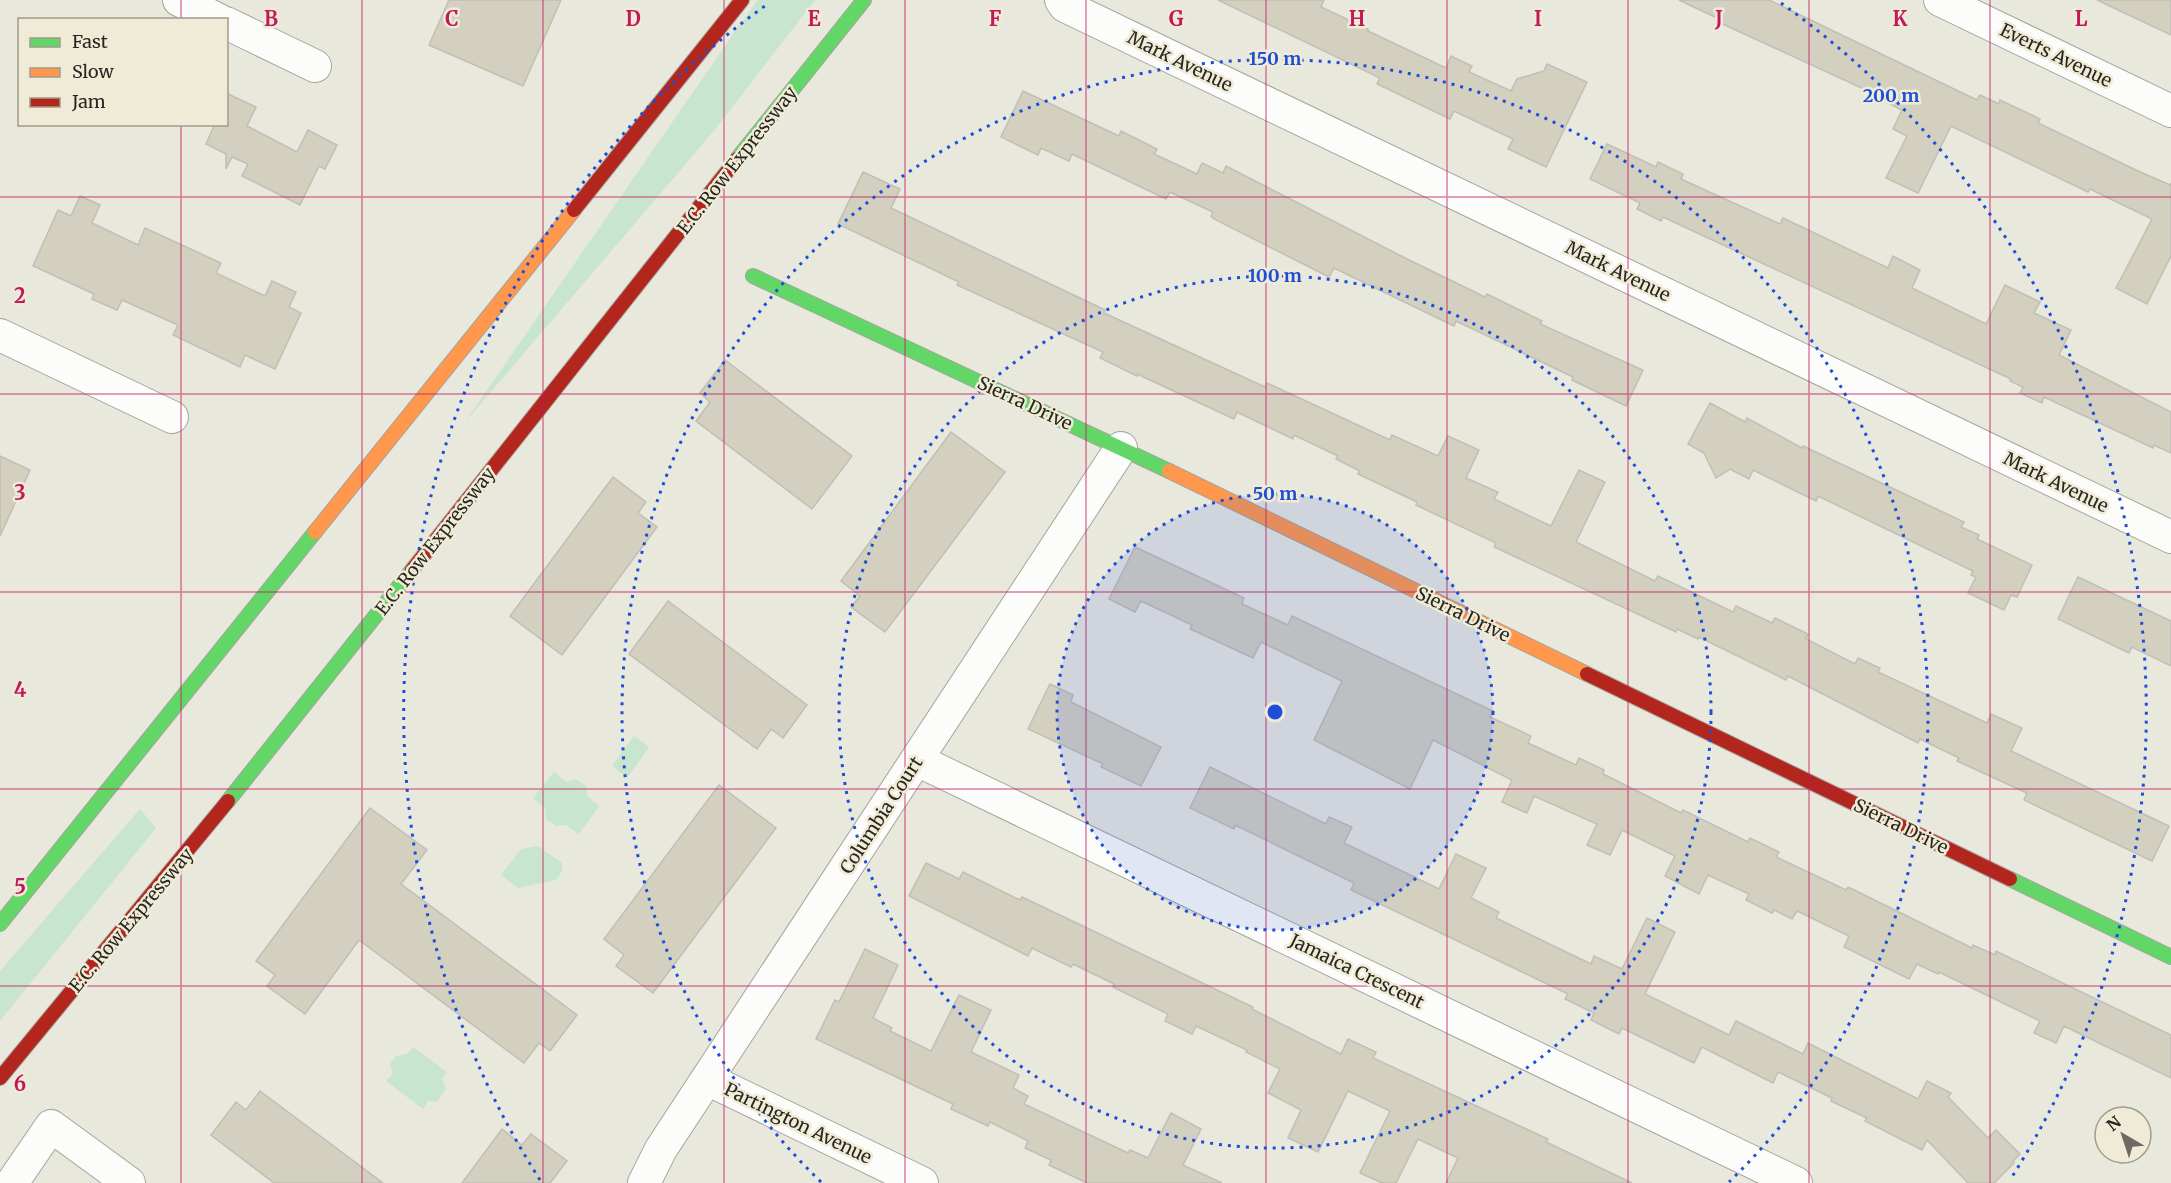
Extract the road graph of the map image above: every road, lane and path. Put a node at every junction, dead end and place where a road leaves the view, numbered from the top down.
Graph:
1 (179, 0) edge
2 (742, 0) edge
3 (864, 0) edge
4 (1940, 0) edge
5 (1063, 3) edge
6 (215, 18) edge
7 (228, 24) edge
8 (315, 66) dead end
9 (2171, 111) edge
10 (753, 276) dead end
11 (0, 335) edge
12 (172, 417) dead end
13 (1121, 448) junction
14 (2171, 537) edge
15 (917, 760) junction
16 (0, 924) edge
17 (2171, 957) edge
18 (0, 1078) edge
19 (707, 1079) junction
20 (12, 1183) edge
21 (129, 1183) edge
22 (644, 1183) edge
23 (922, 1183) edge
24 (1796, 1183) edge

1 - 6 street
2 - 16 main road
3 - 18 main road, E.C. Row Expressway
4 - 9 street, Everts Avenue
5 - 14 street, Mark Avenue
7 - 8 street
10 - 13 main road, Sierra Drive
11 - 12 street
13 - 15 street, Columbia Court
13 - 17 main road, Sierra Drive
15 - 19 street, Columbia Court
15 - 24 street, Jamaica Crescent
19 - 22 street, Columbia Court
19 - 23 street, Partington Avenue
20 - 21 street

